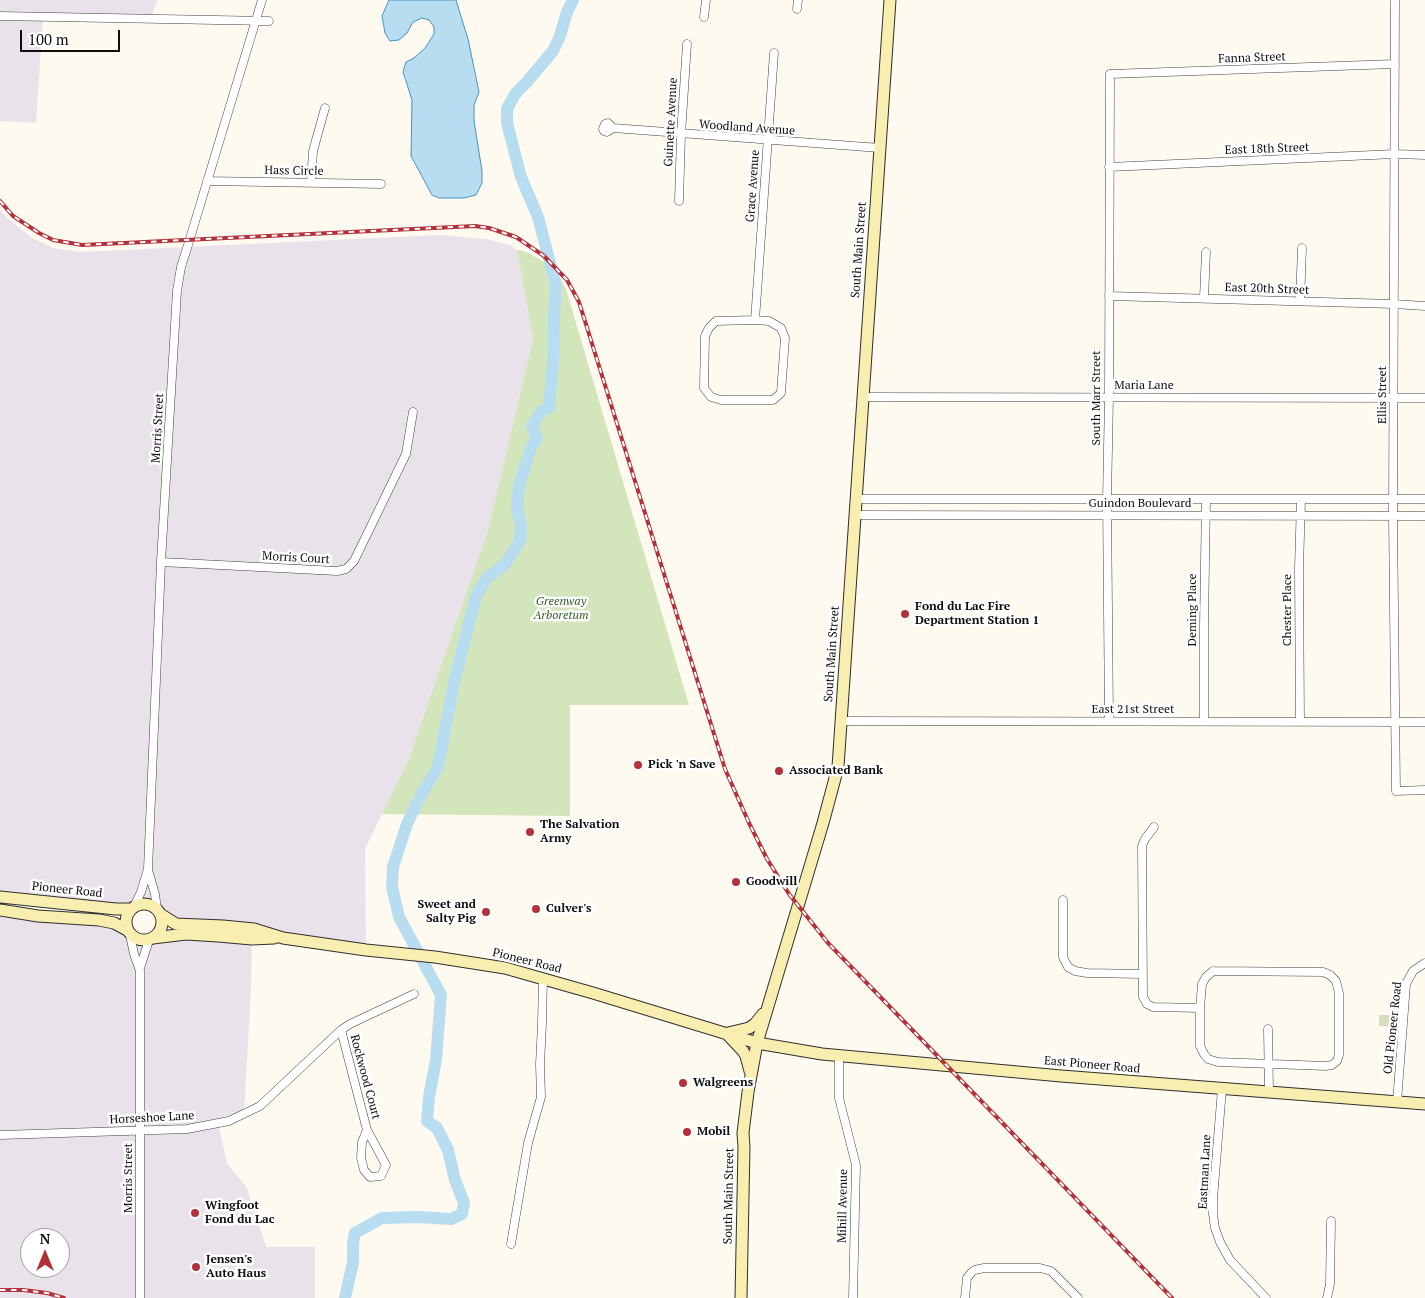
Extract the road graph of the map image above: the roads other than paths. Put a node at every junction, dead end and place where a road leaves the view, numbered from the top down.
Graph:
1 (262, 0) edge
2 (706, 0) edge
3 (798, 0) edge
4 (890, 0) edge
5 (1395, 0) edge
6 (797, 9) dead end
7 (0, 16) edge
8 (704, 17) dead end
9 (256, 21) junction
10 (269, 21) dead end
11 (687, 44) dead end
12 (774, 54) dead end
13 (1395, 64) junction
14 (1110, 74) joint
15 (325, 108) dead end
16 (613, 128) dead end
17 (681, 134) junction
18 (768, 140) junction
19 (880, 148) junction
20 (1395, 154) junction
21 (1425, 155) edge
22 (1109, 167) junction
23 (207, 181) junction
24 (311, 183) junction
25 (381, 184) dead end
26 (679, 201) dead end
27 (1302, 248) dead end
28 (1206, 252) dead end
29 (1109, 296) junction
30 (1204, 298) junction
31 (1300, 301) junction
32 (1394, 304) junction
33 (1425, 306) edge
34 (755, 320) junction
35 (863, 397) junction
36 (1109, 397) junction
37 (1394, 398) junction
38 (1425, 398) edge
39 (413, 412) dead end
40 (856, 499) junction
41 (1206, 499) junction
42 (1301, 499) junction
43 (1393, 499) junction
44 (1425, 499) edge
45 (1108, 500) junction
46 (854, 516) junction
47 (1108, 516) junction
48 (1205, 516) junction
49 (1300, 516) junction
50 (1393, 516) junction
51 (1425, 516) edge
52 (161, 562) junction
53 (841, 721) junction
54 (1109, 722) junction
55 (1204, 722) junction
56 (1300, 722) junction
57 (1394, 722) junction
58 (1425, 722) edge
59 (1425, 790) edge
60 (1154, 827) dead end
61 (148, 869) junction
62 (0, 897) edge
63 (1063, 900) dead end
64 (133, 908) junction
65 (0, 910) edge
66 (158, 912) junction
67 (129, 933) junction
68 (284, 938) junction
69 (151, 939) junction
70 (1425, 963) edge
71 (140, 968) junction
72 (1142, 974) junction
73 (543, 978) junction
74 (414, 994) dead end
75 (1200, 1008) junction
76 (768, 1009) junction
77 (341, 1030) junction
78 (1268, 1030) dead end
79 (727, 1034) junction
80 (757, 1043) junction
81 (839, 1056) junction
82 (1268, 1064) junction
83 (751, 1076) junction
84 (1222, 1089) junction
85 (1269, 1092) junction
86 (1397, 1102) junction
87 (1425, 1104) edge
88 (140, 1130) junction
89 (367, 1130) junction
90 (0, 1135) edge
91 (1331, 1221) dead end
92 (511, 1244) dead end
93 (140, 1298) edge
94 (741, 1298) edge
95 (852, 1298) edge
96 (965, 1298) edge
97 (1078, 1298) edge
98 (1266, 1298) edge
99 (1327, 1298) edge

1 - 9 street, Morris Street
2 - 8 street
3 - 6 street
4 - 19 main road, South Main Street
5 - 13 street, Ellis Street
7 - 9 street
9 - 10 street
9 - 23 street, Morris Street
11 - 17 street, Guinette Avenue
12 - 18 street, Grace Avenue
13 - 14 street, Fanna Street
13 - 20 street, Ellis Street
14 - 22 street, South Marr Street
15 - 24 street
16 - 17 street, Woodland Avenue
17 - 18 street, Woodland Avenue
17 - 26 street, Guinette Avenue
18 - 19 street, Woodland Avenue
18 - 34 street, Grace Avenue
19 - 35 main road, South Main Street
20 - 21 street, East 18th Street
20 - 22 street, East 18th Street
20 - 32 street, Ellis Street
22 - 29 street, South Marr Street
23 - 24 street, Hass Circle
23 - 52 street, Morris Street
24 - 25 street, Hass Circle
27 - 31 street
28 - 30 street
29 - 30 street, East 20th Street
29 - 36 street, South Marr Street
30 - 31 street, East 20th Street
31 - 32 street, East 20th Street
32 - 33 street, East 20th Street
32 - 37 street, Ellis Street
34 - 34 street
35 - 36 street, Maria Lane
35 - 40 main road, South Main Street
36 - 37 street, Maria Lane
36 - 45 street, South Marr Street
37 - 38 street, Maria Lane
37 - 43 street, Ellis Street
39 - 52 street, Morris Court
40 - 45 street, Guindon Boulevard
40 - 46 main road, South Main Street
41 - 42 street, Guindon Boulevard
41 - 45 street, Guindon Boulevard
41 - 48 street, Deming Place
42 - 43 street, Guindon Boulevard
42 - 49 street, Chester Place
43 - 44 street, Guindon Boulevard
43 - 50 street, Ellis Street
45 - 47 street, South Marr Street
46 - 47 street, Guindon Boulevard
46 - 53 main road, South Main Street
47 - 48 street, Guindon Boulevard
47 - 54 street, South Marr Street
48 - 49 street, Guindon Boulevard
48 - 55 street, Deming Place
49 - 50 street, Guindon Boulevard
49 - 56 street, Chester Place
50 - 51 street, Guindon Boulevard
50 - 57 street, Ellis Street
52 - 61 street, Morris Street
53 - 54 street, East 21st Street
53 - 76 main road, South Main Street
54 - 55 street, East 21st Street
55 - 56 street, East 21st Street
56 - 57 street, East 21st Street
57 - 58 street, East 21st Street
57 - 59 street, Ellis Street
60 - 72 street
61 - 64 street, Morris Street
61 - 66 street, Morris Street
62 - 64 main road, Pioneer Road
63 - 72 street
64 - 66 main road
64 - 67 main road
65 - 67 main road
66 - 68 main road, Pioneer Road
66 - 69 main road
67 - 69 main road
67 - 71 street, Morris Street
68 - 69 main road, Pioneer Road
68 - 73 main road, Pioneer Road
69 - 71 street, Morris Street
70 - 86 street, Old Pioneer Road
71 - 88 street, Morris Street
72 - 75 street
73 - 79 main road, Pioneer Road
73 - 92 street
74 - 77 street, Horseshoe Lane
75 - 82 street
75 - 82 street
76 - 79 main road
76 - 80 main road, South Main Street
77 - 88 street, Horseshoe Lane
77 - 89 street, Rockwood Court
78 - 82 street
79 - 80 main road, Pioneer Road
79 - 83 main road
80 - 81 main road, East Pioneer Road
80 - 83 main road, South Main Street
81 - 84 main road, East Pioneer Road
81 - 95 street, Mihill Avenue
82 - 85 street
83 - 94 main road, South Main Street
84 - 85 main road, East Pioneer Road
84 - 98 street, Eastman Lane
85 - 86 main road, East Pioneer Road
86 - 87 main road, East Pioneer Road
88 - 90 street, Horseshoe Lane
88 - 93 street, Morris Street
89 - 89 street, Rockwood Court
91 - 99 street
96 - 97 street

